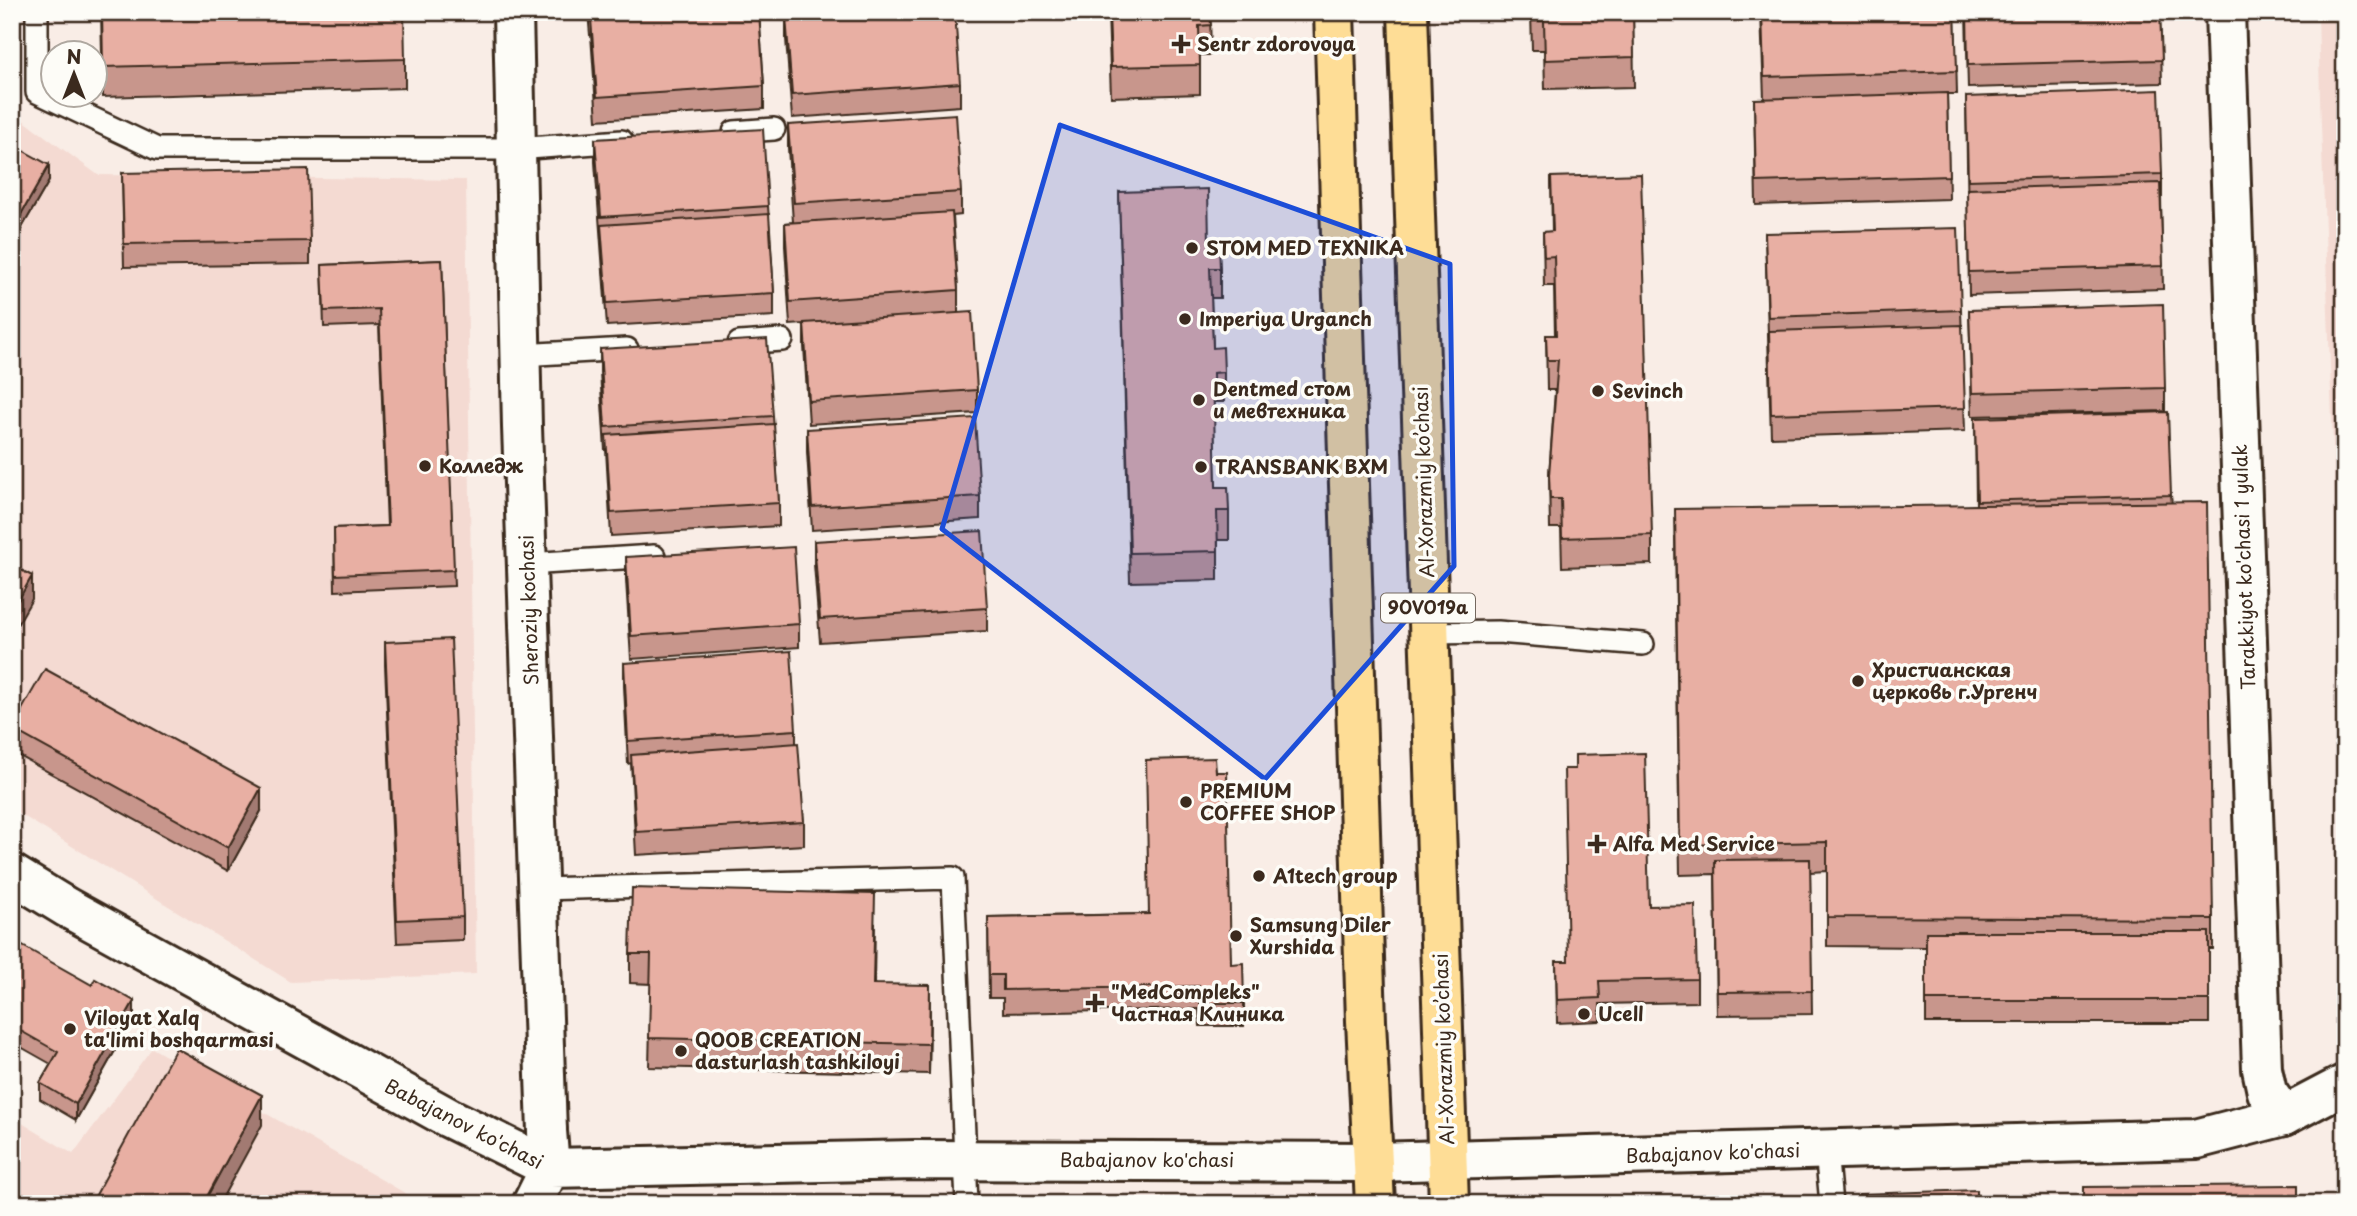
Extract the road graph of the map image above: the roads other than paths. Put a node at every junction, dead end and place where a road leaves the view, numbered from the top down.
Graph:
1 (37, 12) edge
2 (513, 12) edge
3 (1334, 12) edge
4 (1408, 12) edge
5 (2225, 12) edge
6 (774, 129) dead end
7 (719, 133) edge
8 (638, 140) edge
9 (516, 149) junction
10 (782, 341) dead end
11 (713, 344) edge
12 (644, 348) edge
13 (520, 355) junction
14 (674, 555) edge
15 (527, 564) junction
16 (1429, 633) junction
17 (1643, 644) dead end
18 (12, 874) edge
19 (539, 889) junction
20 (2345, 1084) edge
21 (2284, 1116) junction
22 (549, 1150) junction
23 (1826, 1150) junction
24 (963, 1160) junction
25 (1449, 1160) junction
26 (1374, 1162) junction
27 (532, 1204) edge
28 (967, 1204) edge
29 (1375, 1204) edge
30 (1449, 1204) edge
31 (1831, 1204) edge

1 - 9 lane
2 - 9 street, Sheroziy kochasi
3 - 26 main road, 90V019a
4 - 16 main road, Al-Xorazmiy ko’chasi / 90V019a
5 - 21 street, Tarakkiyot ko'chasi 1 yulak
6 - 7 lane
8 - 9 lane
9 - 13 street, Sheroziy kochasi
10 - 11 lane
12 - 13 lane
13 - 15 street, Sheroziy kochasi
14 - 15 lane
15 - 19 street, Sheroziy kochasi
16 - 17 lane
16 - 25 main road, Al-Xorazmiy ko’chasi / 90V019a
18 - 22 street, Babajanov ko'chasi
19 - 22 street, Sheroziy kochasi
19 - 24 lane
20 - 21 street, Babajanov ko'chasi
21 - 23 street, Babajanov ko'chasi
22 - 24 street, Babajanov ko'chasi
22 - 27 street, Sheroziy kochasi
23 - 25 street, Babajanov ko'chasi
23 - 31 lane
24 - 26 street, Babajanov ko'chasi
24 - 28 lane
25 - 26 street, Babajanov ko'chasi
25 - 30 main road, Al-Xorazmiy ko’chasi / 90V019a
26 - 29 main road, 90V019a

